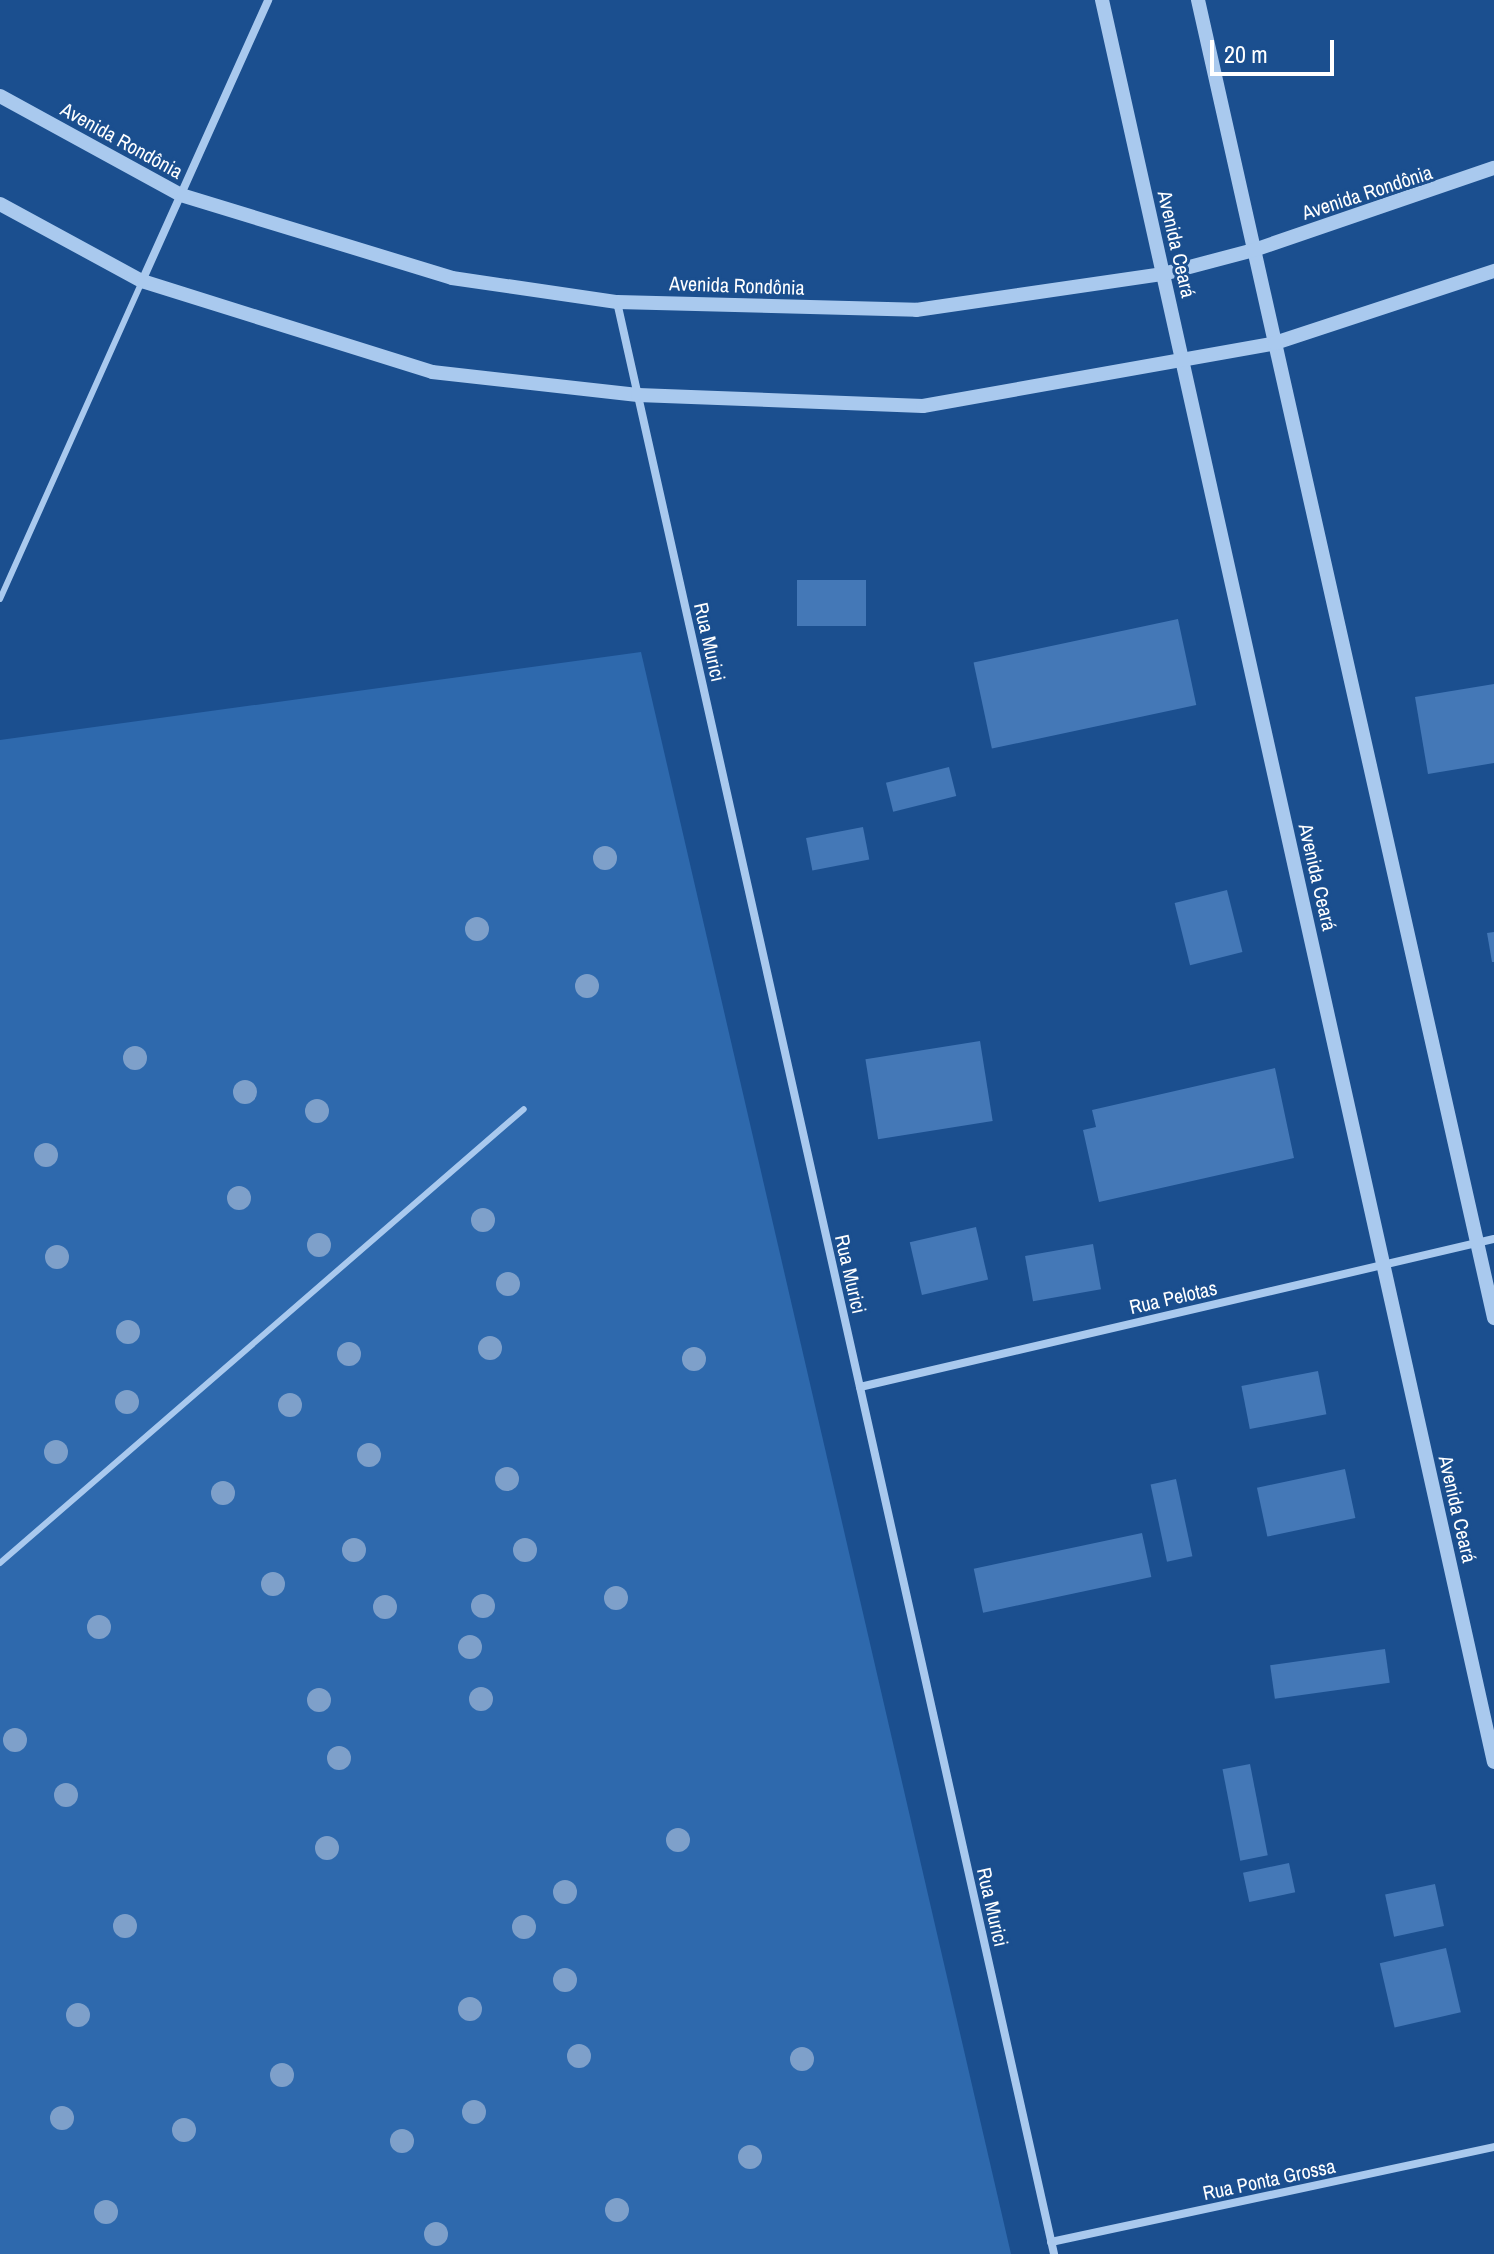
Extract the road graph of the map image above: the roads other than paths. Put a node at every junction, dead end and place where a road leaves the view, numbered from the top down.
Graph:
1 (268, 0) edge
2 (1102, 0) edge
3 (1198, 0) edge
4 (0, 96) edge
5 (1494, 168) edge
6 (181, 195) junction
7 (0, 204) edge
8 (1254, 250) junction
9 (1494, 271) edge
10 (1163, 274) junction
11 (142, 281) junction
12 (617, 302) junction
13 (1275, 343) junction
14 (1183, 360) junction
15 (638, 395) junction
16 (0, 599) edge
17 (524, 1109) dead end
18 (1494, 1239) edge
19 (1477, 1243) junction
20 (1384, 1265) junction
21 (1494, 1318) edge
22 (860, 1387) junction
23 (0, 1563) edge
24 (1494, 1762) edge
25 (1494, 2147) edge
26 (1051, 2242) junction
27 (1054, 2254) edge

1 - 6 street
2 - 10 street, Avenida Ceará
3 - 8 street
4 - 6 street, Avenida Rondônia
5 - 8 street, Avenida Rondônia
6 - 11 street
6 - 12 street, Avenida Rondônia
7 - 11 street
8 - 10 street, Avenida Rondônia
8 - 13 street
9 - 13 street
10 - 12 street, Avenida Rondônia
10 - 14 street, Avenida Ceará
11 - 15 street
11 - 16 lane
12 - 15 street, Rua Murici
13 - 14 street
13 - 19 street
14 - 15 street
14 - 20 street, Avenida Ceará
15 - 22 street, Rua Murici
17 - 23 lane
18 - 19 street, Rua Pelotas
19 - 20 street, Rua Pelotas
19 - 21 street
20 - 22 street, Rua Pelotas
20 - 24 street, Avenida Ceará
22 - 26 street, Rua Murici
25 - 26 street, Rua Ponta Grossa
26 - 27 street, Rua Murici

